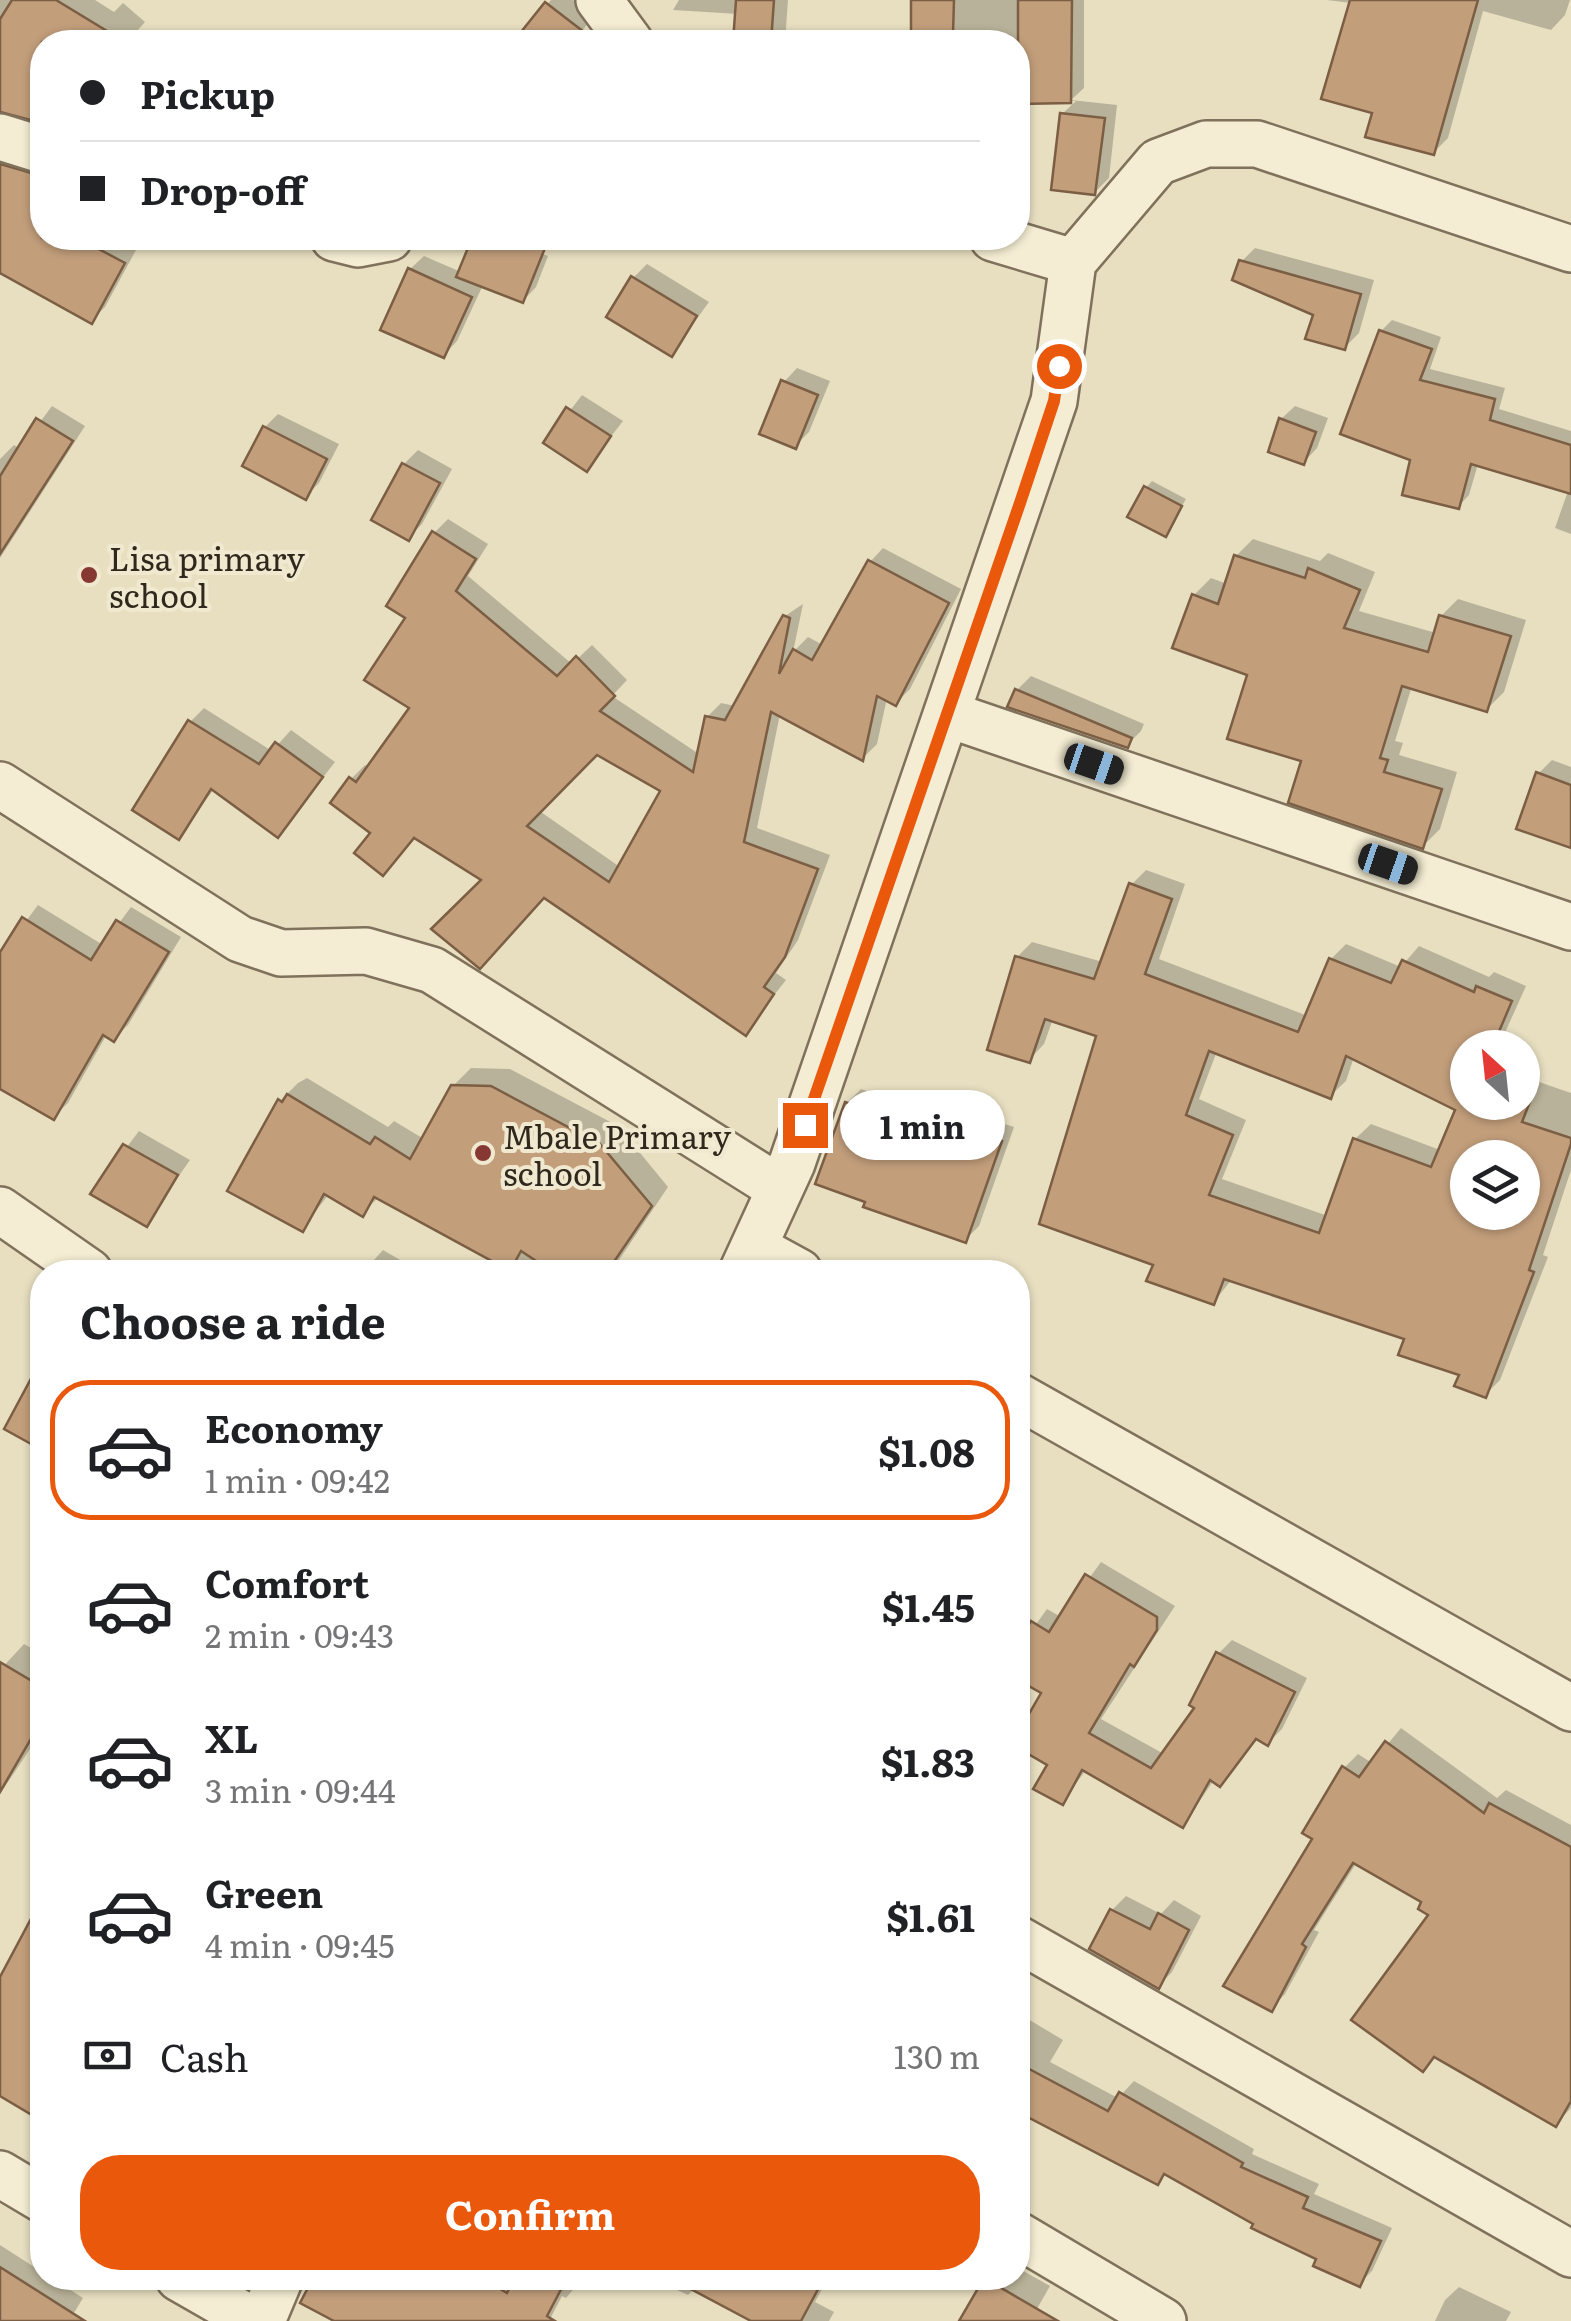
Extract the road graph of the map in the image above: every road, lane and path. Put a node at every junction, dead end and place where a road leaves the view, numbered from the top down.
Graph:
1 (0, 137) edge
2 (30, 146) edge
3 (1030, 249) edge
4 (1571, 249) edge
5 (1072, 262) junction
6 (947, 714) junction
7 (0, 785) edge
8 (1571, 927) edge
9 (779, 1188) junction
10 (0, 1210) edge
11 (72, 1260) edge
12 (749, 1260) edge
13 (1030, 1403) edge
14 (1571, 1708) edge
15 (1030, 1947) edge
16 (0, 2174) edge
17 (30, 2191) edge
18 (1030, 2242) edge
19 (1571, 2254) edge
20 (201, 2290) edge
21 (274, 2290) edge
22 (258, 2321) edge
23 (1163, 2321) edge

1 - 2 street
3 - 5 street
4 - 5 street
5 - 6 street
6 - 8 street
6 - 9 street
7 - 9 street
9 - 12 street
10 - 11 street
13 - 14 street
15 - 19 street
16 - 17 street
18 - 23 street
20 - 22 street
21 - 22 street

